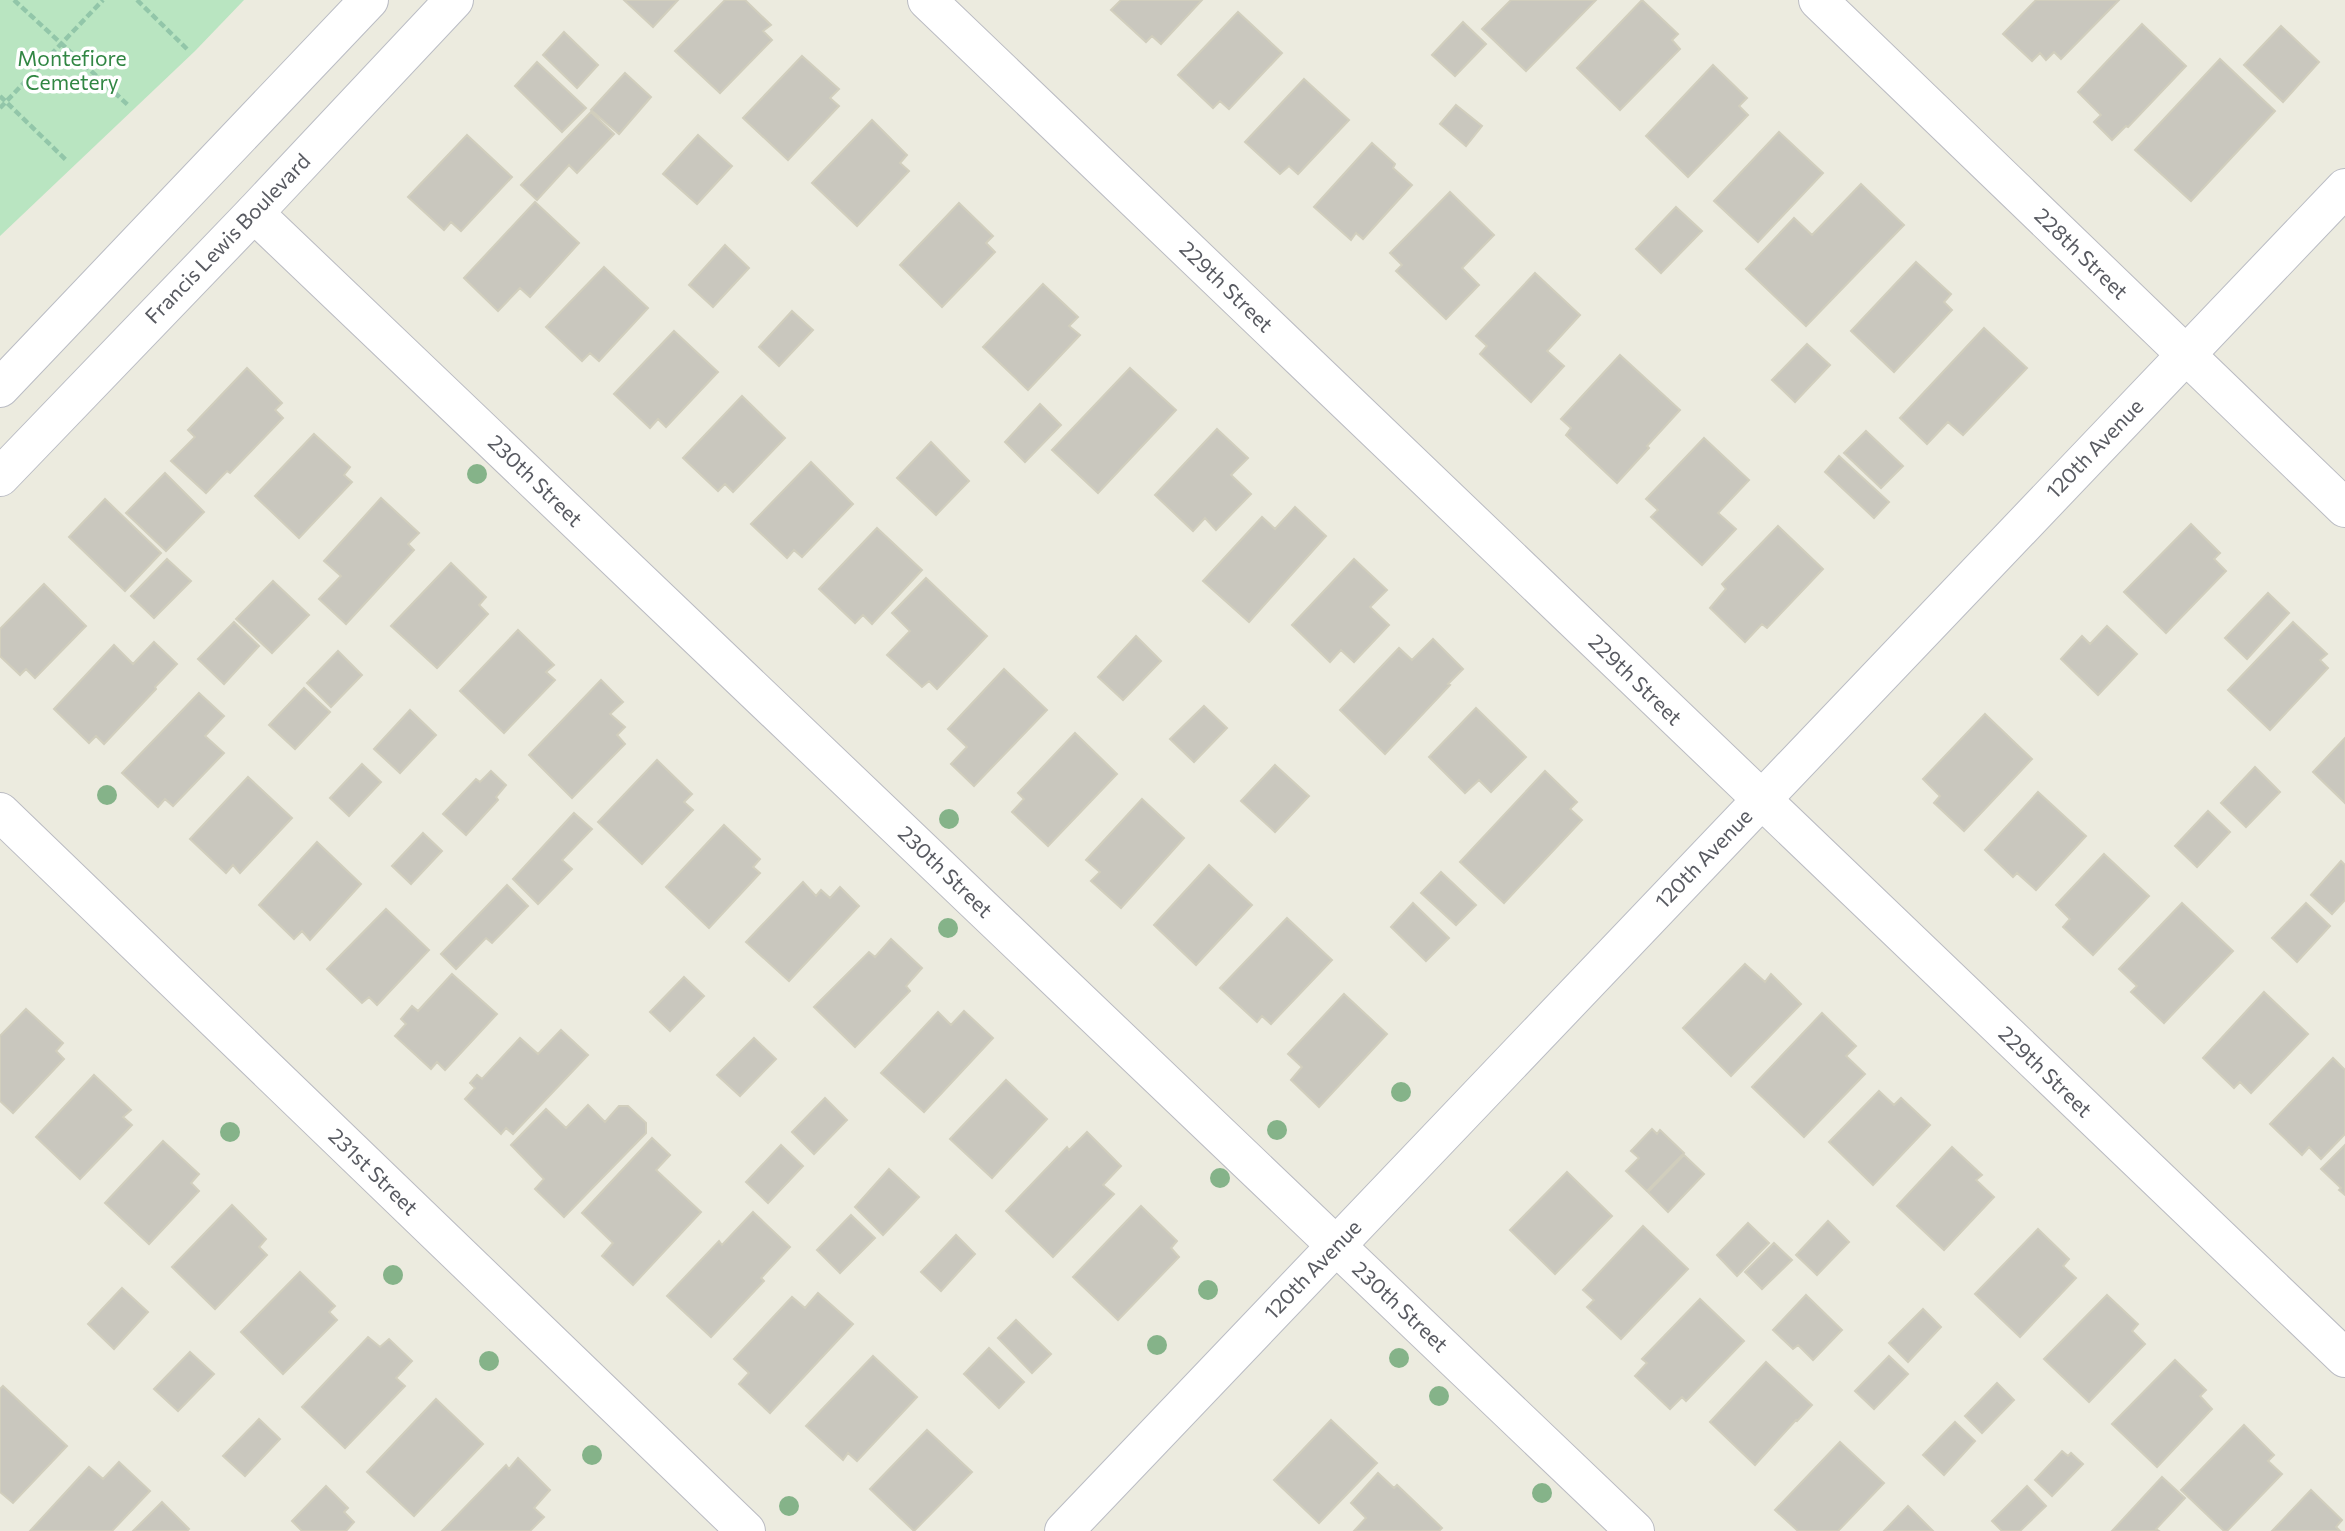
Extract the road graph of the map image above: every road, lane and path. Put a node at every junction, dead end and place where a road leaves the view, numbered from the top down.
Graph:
1 (14, 0) edge
2 (103, 0) edge
3 (137, 0) edge
4 (369, 0) edge
5 (454, 0) edge
6 (927, 0) edge
7 (1818, 0) edge
8 (61, 44) junction
9 (187, 49) dead end
10 (0, 96) edge
11 (6, 102) junction
12 (128, 105) dead end
13 (0, 108) edge
14 (66, 160) dead end
15 (2345, 188) edge
16 (254, 213) junction
17 (2185, 355) junction
18 (0, 388) edge
19 (0, 477) edge
20 (2345, 508) edge
21 (1761, 800) junction
22 (0, 812) edge
23 (1335, 1246) junction
24 (2345, 1358) edge
25 (746, 1531) edge
26 (1063, 1531) edge
27 (1635, 1531) edge

1 - 8 path
2 - 8 path
3 - 9 path
4 - 18 street
5 - 16 street, Francis Lewis Boulevard
6 - 21 street, 229th Street
7 - 17 street, 228th Street
8 - 11 path
8 - 12 path
10 - 11 path
11 - 13 path
11 - 14 path
15 - 17 street, 120th Avenue
16 - 19 street, Francis Lewis Boulevard
16 - 23 street, 230th Street
17 - 20 street, 228th Street
17 - 21 street, 120th Avenue
21 - 23 street, 120th Avenue
21 - 24 street, 229th Street
22 - 25 street, 231st Street
23 - 26 street, 120th Avenue
23 - 27 street, 230th Street

